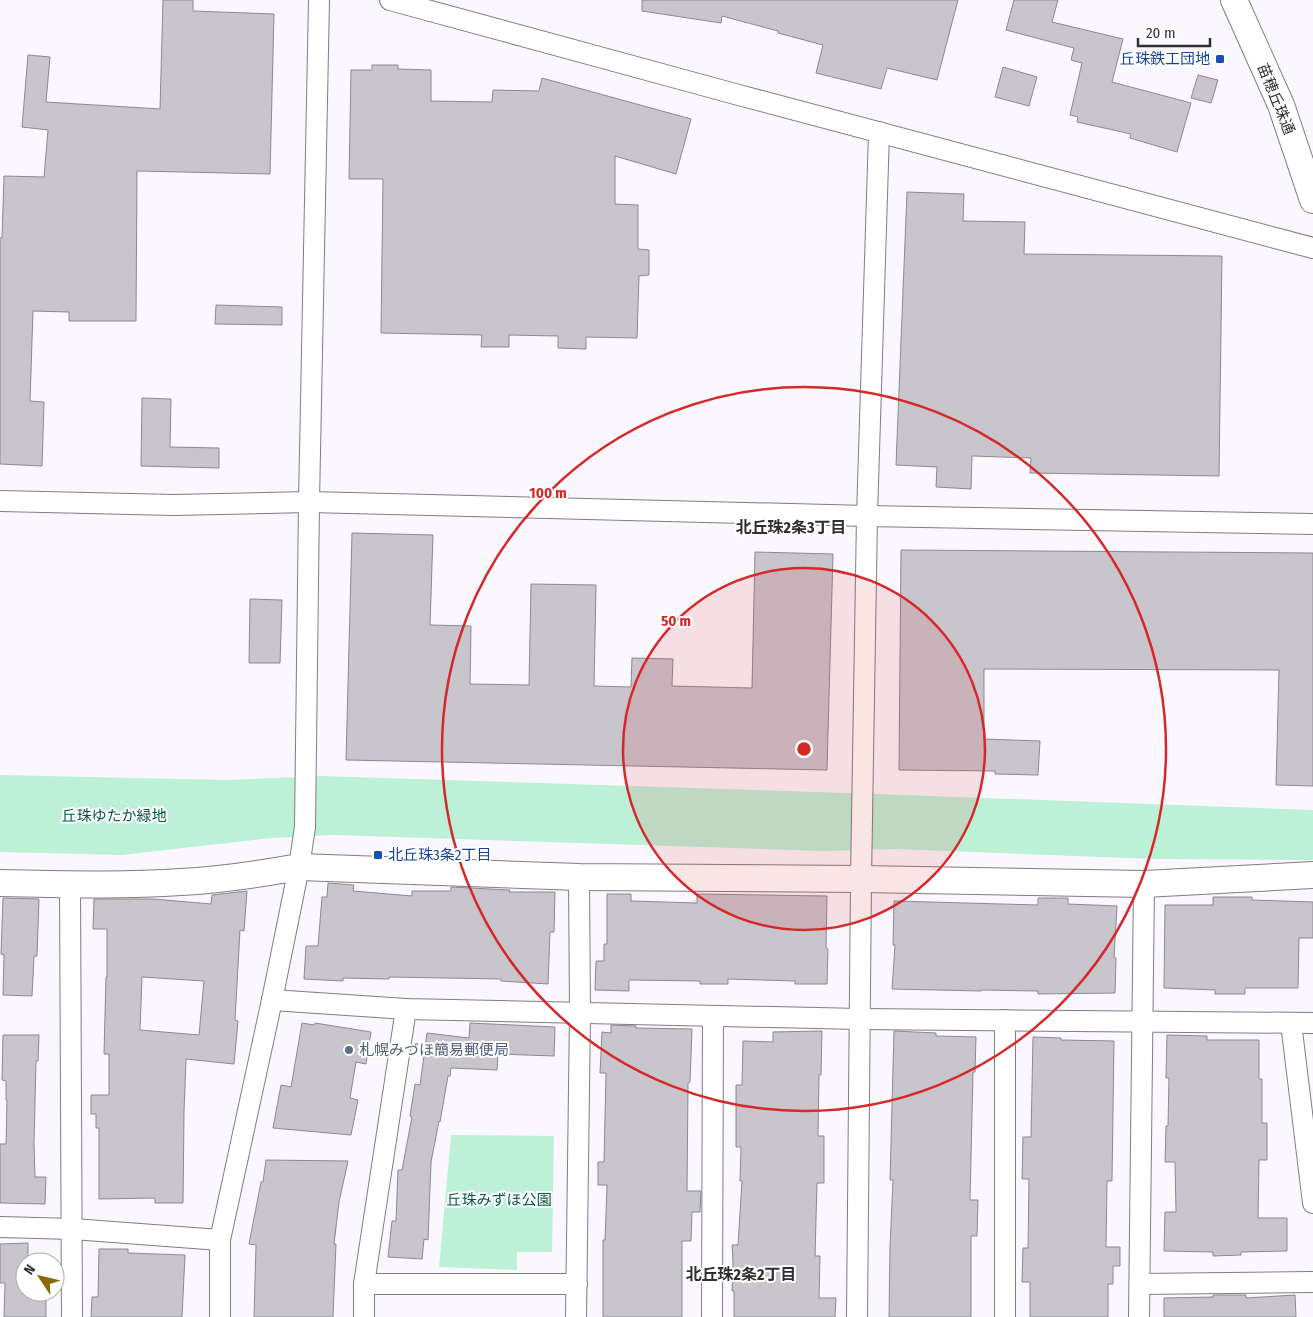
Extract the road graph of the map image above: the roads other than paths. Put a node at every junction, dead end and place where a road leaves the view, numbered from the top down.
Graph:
1 (319, 0) edge
2 (390, 0) edge
3 (1234, 0) edge
4 (879, 132) junction
5 (1313, 200) edge
6 (1313, 248) edge
7 (0, 501) edge
8 (309, 502) junction
9 (867, 516) junction
10 (1313, 524) edge
11 (299, 867) junction
12 (1313, 875) edge
13 (579, 876) junction
14 (860, 879) junction
15 (0, 883) edge
16 (70, 884) junction
17 (1144, 884) junction
18 (272, 1000) junction
19 (406, 1009) junction
20 (580, 1013) junction
21 (713, 1016) junction
22 (860, 1019) junction
23 (1005, 1020) junction
24 (1144, 1021) junction
25 (1291, 1023) junction
26 (1313, 1023) edge
27 (1313, 1203) edge
28 (0, 1227) edge
29 (73, 1229) junction
30 (220, 1240) junction
31 (1313, 1282) edge
32 (364, 1284) junction
33 (576, 1284) junction
34 (1140, 1284) junction
35 (72, 1317) edge
36 (220, 1317) edge
37 (364, 1317) edge
38 (576, 1317) edge
39 (712, 1317) edge
40 (857, 1317) edge
41 (1005, 1317) edge
42 (1139, 1317) edge

1 - 8 street
2 - 4 street
3 - 5 street, 苗穂丘珠通
4 - 6 street
4 - 9 street
7 - 8 street
8 - 9 street
8 - 11 street
9 - 10 street
9 - 14 street
11 - 13 street
11 - 16 street
11 - 18 street
12 - 17 street
13 - 14 street
13 - 20 street
14 - 17 street
14 - 22 street
15 - 16 street
16 - 29 street
17 - 24 street
18 - 19 street
18 - 30 street
19 - 20 street
19 - 32 street
20 - 21 street
20 - 33 street
21 - 22 street
21 - 39 street
22 - 23 street
22 - 40 street
23 - 24 street
23 - 41 street
24 - 25 street
24 - 34 street
25 - 26 street
25 - 27 street
28 - 29 street
29 - 30 street
29 - 35 street
30 - 36 street
31 - 34 street
32 - 33 street
32 - 37 street
33 - 38 street
34 - 42 street

